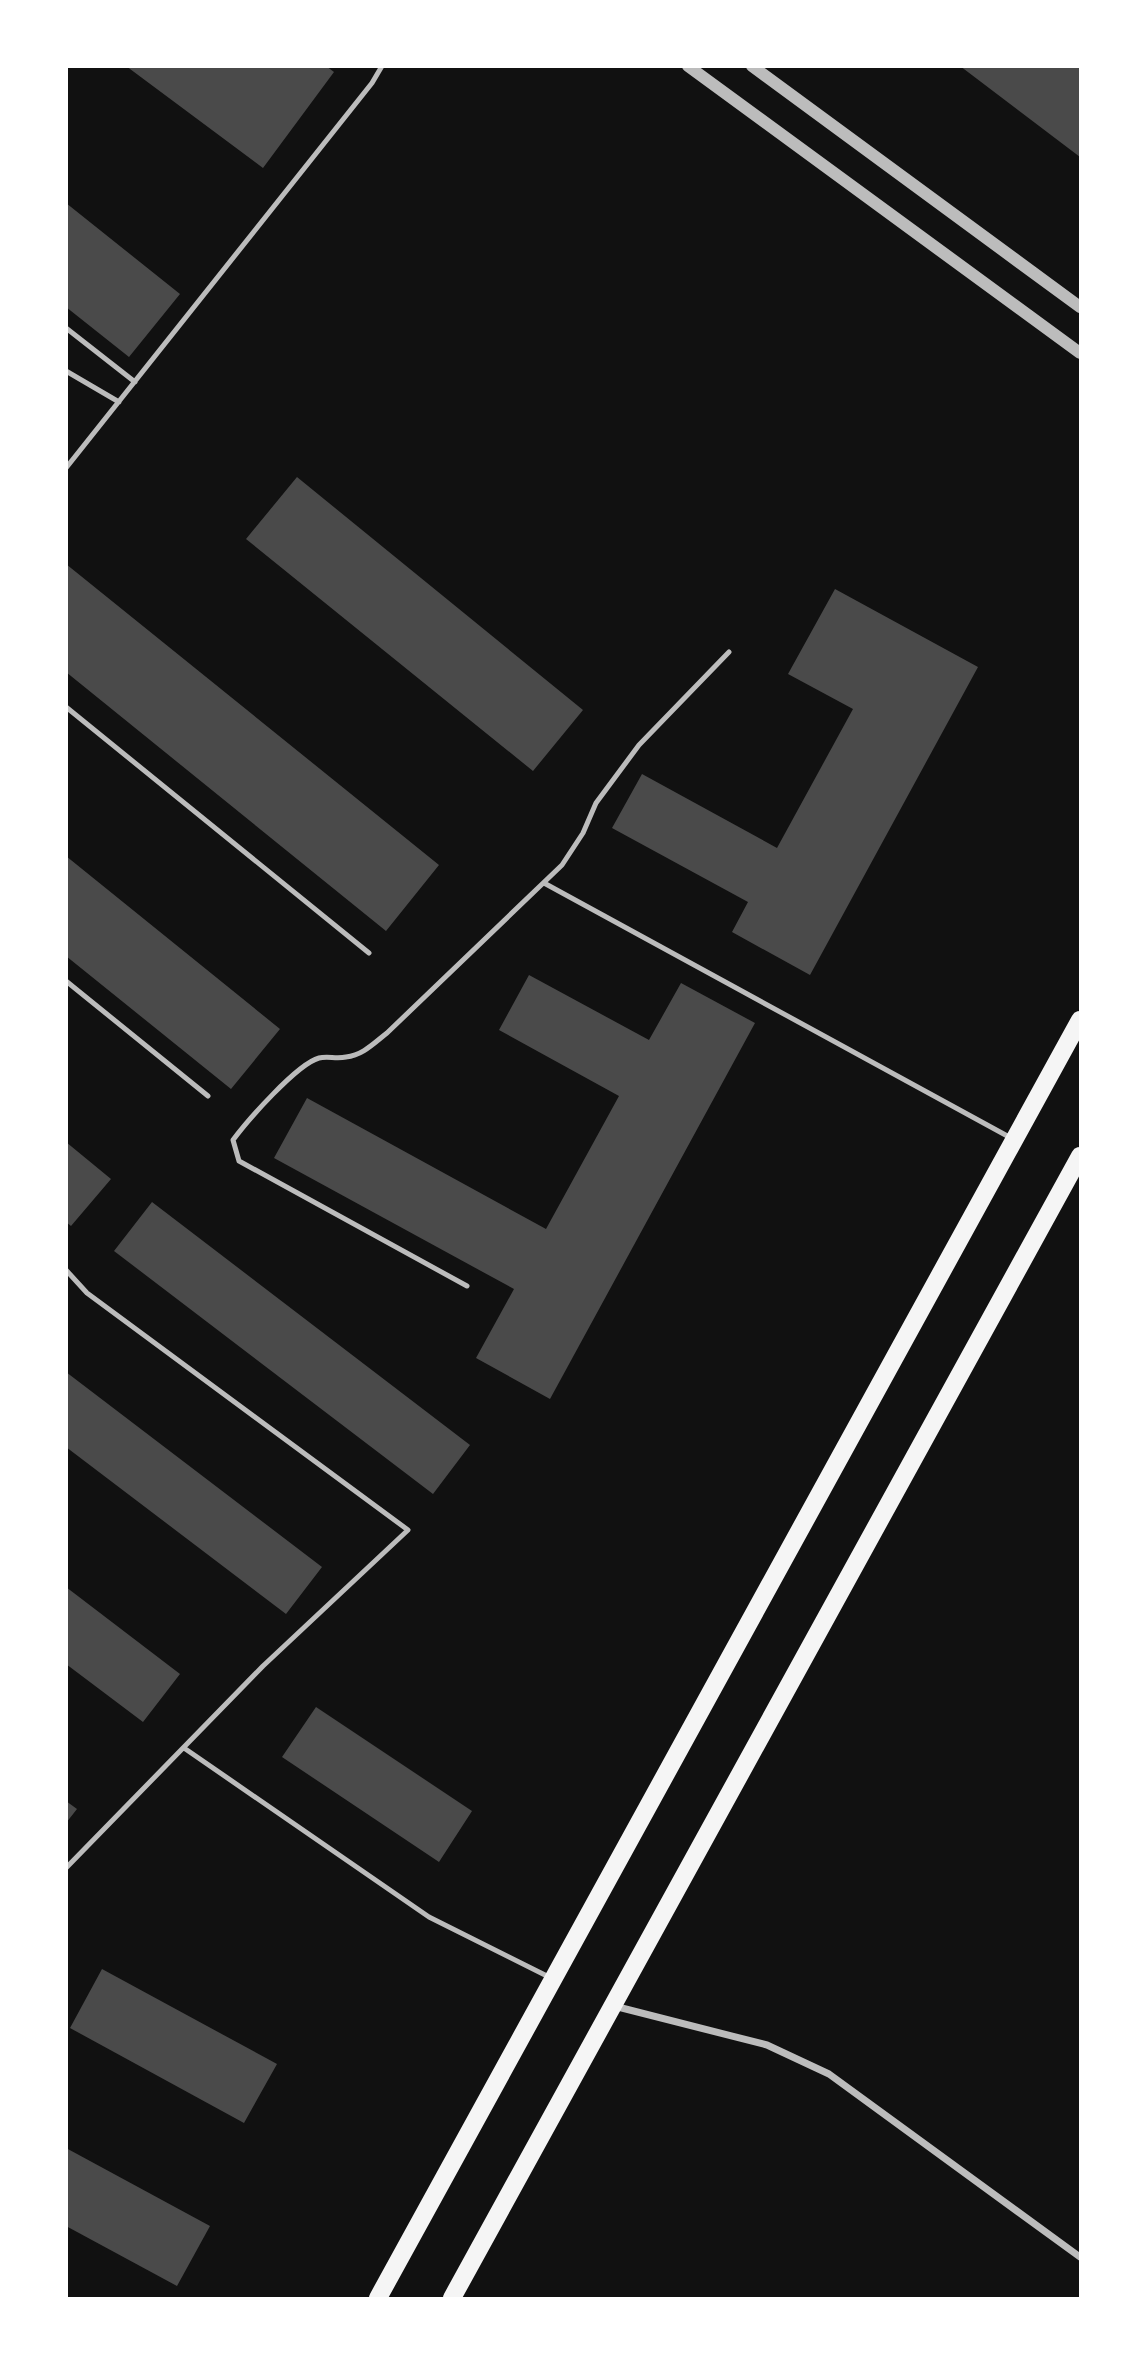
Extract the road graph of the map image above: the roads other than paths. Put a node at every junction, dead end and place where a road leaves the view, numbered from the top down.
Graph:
1 (382, 66) edge
2 (688, 66) edge
3 (752, 66) edge
4 (1080, 307) edge
5 (66, 328) edge
6 (1080, 354) edge
7 (66, 371) edge
8 (135, 382) junction
9 (119, 402) junction
10 (66, 468) edge
11 (729, 652) dead end
12 (66, 707) edge
13 (544, 883) junction
14 (369, 953) dead end
15 (66, 981) edge
16 (1080, 1020) edge
17 (208, 1096) dead end
18 (1014, 1140) junction
19 (1080, 1156) edge
20 (66, 1270) edge
21 (467, 1286) dead end
22 (184, 1748) junction
23 (66, 1868) edge
24 (554, 1979) junction
25 (613, 2006) junction
26 (1080, 2257) edge
27 (378, 2298) edge
28 (452, 2298) edge

1 - 8 lane
2 - 6 street
3 - 4 street
5 - 8 lane
7 - 9 lane
8 - 9 lane
9 - 10 lane
11 - 13 lane
12 - 14 lane
13 - 18 lane
13 - 21 lane
15 - 17 lane
16 - 18 main road
18 - 24 main road
19 - 25 main road
20 - 22 lane
22 - 23 lane
22 - 24 lane
24 - 27 main road
25 - 26 street
25 - 28 main road

